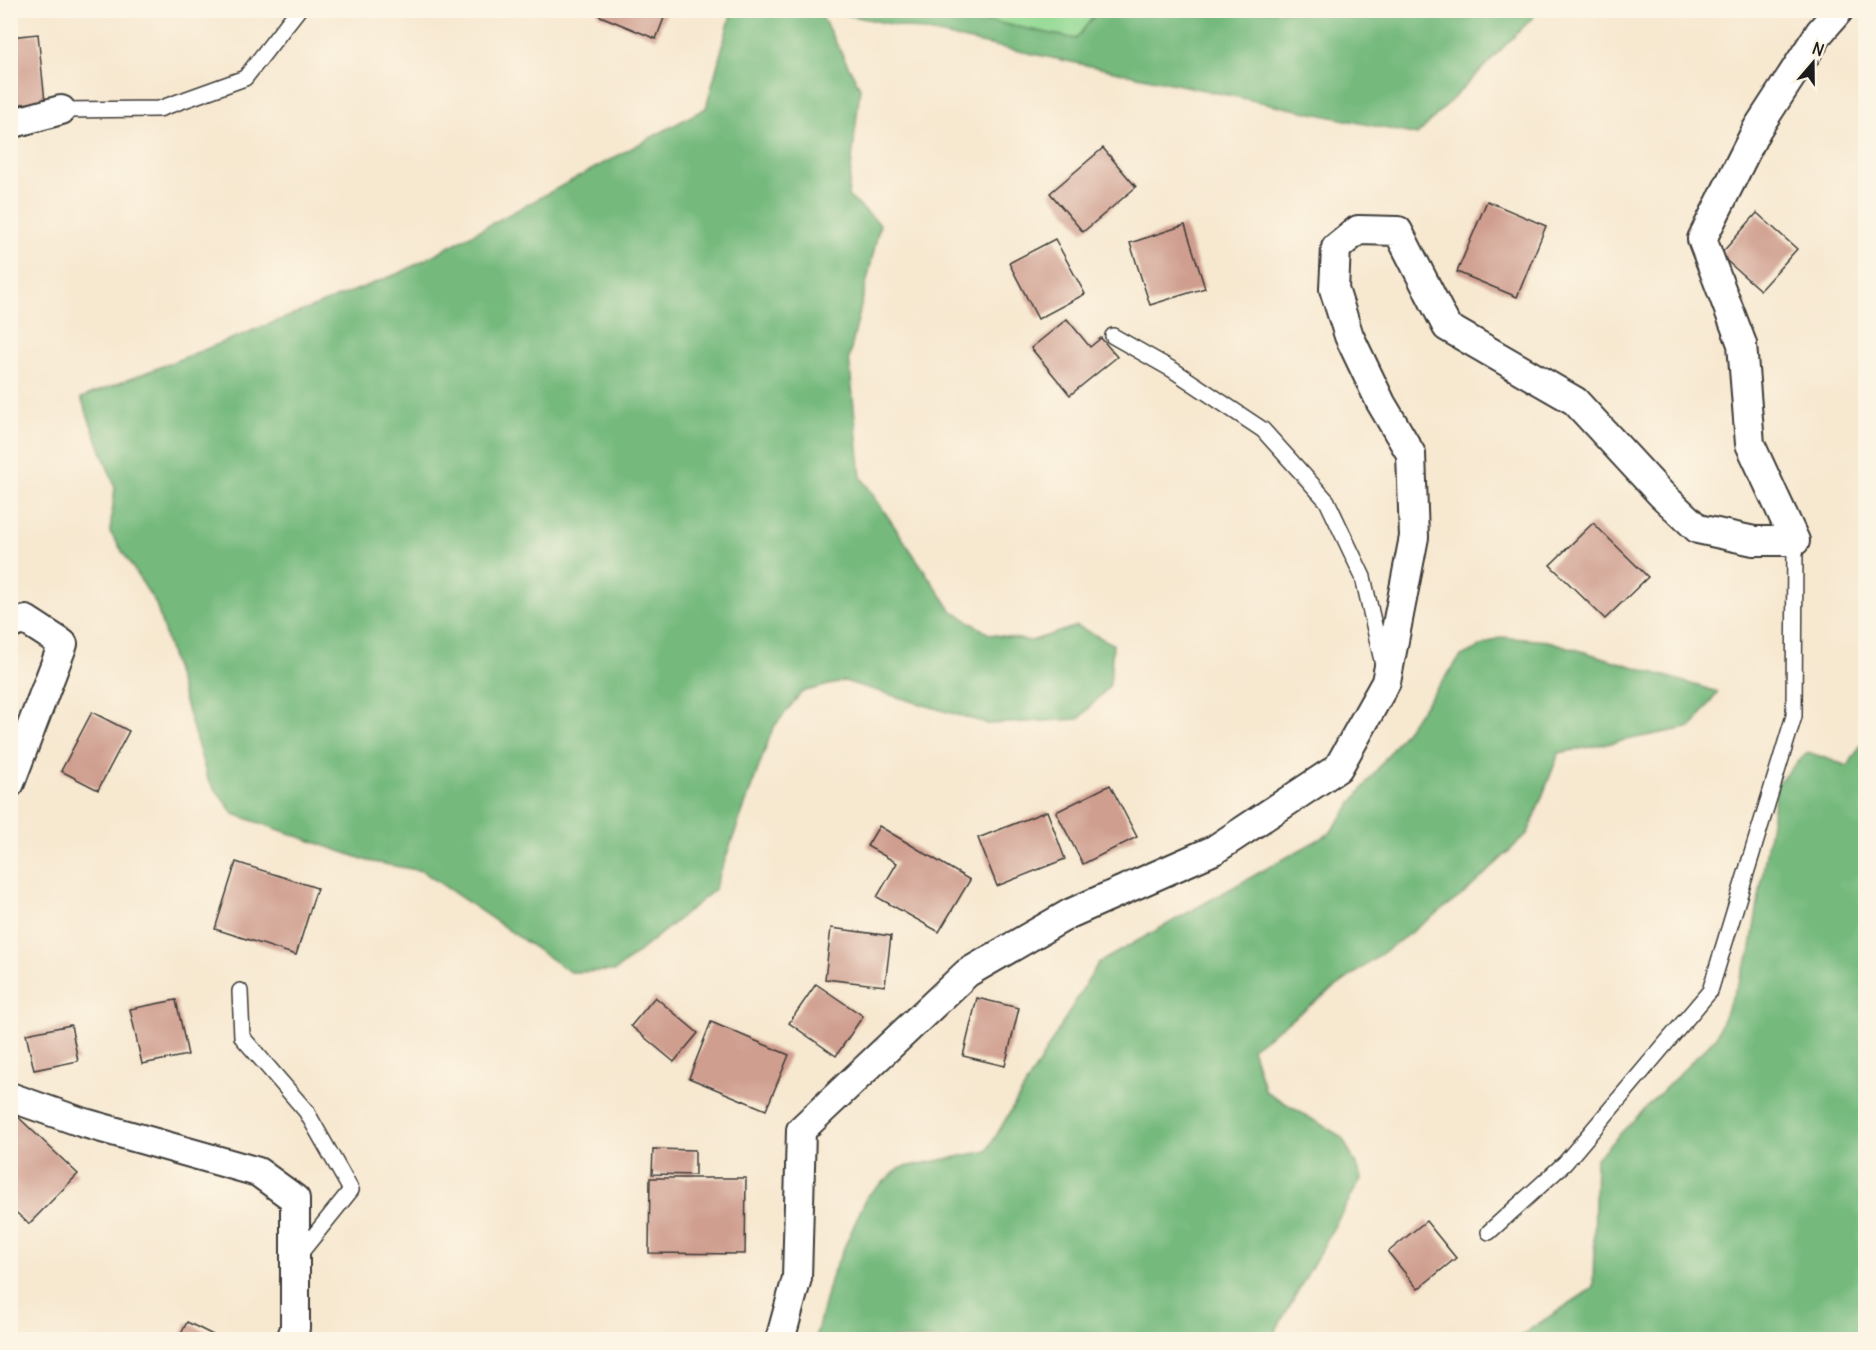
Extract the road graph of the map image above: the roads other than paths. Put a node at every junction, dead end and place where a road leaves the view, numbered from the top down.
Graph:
1 (298, 10) edge
2 (1839, 10) edge
3 (61, 110) joint
4 (10, 124) edge
5 (1113, 336) dead end
6 (1795, 542) junction
7 (18, 622) edge
8 (10, 645) edge
9 (1386, 682) junction
10 (10, 783) edge
11 (240, 991) dead end
12 (10, 1097) edge
13 (1489, 1232) dead end
14 (295, 1260) junction
15 (291, 1340) edge
16 (780, 1340) edge

1 - 3 lane
2 - 6 street
3 - 4 street
5 - 9 lane
6 - 9 street
6 - 13 lane
7 - 8 street
7 - 10 street
9 - 16 street
11 - 14 lane
12 - 14 street
14 - 15 street

